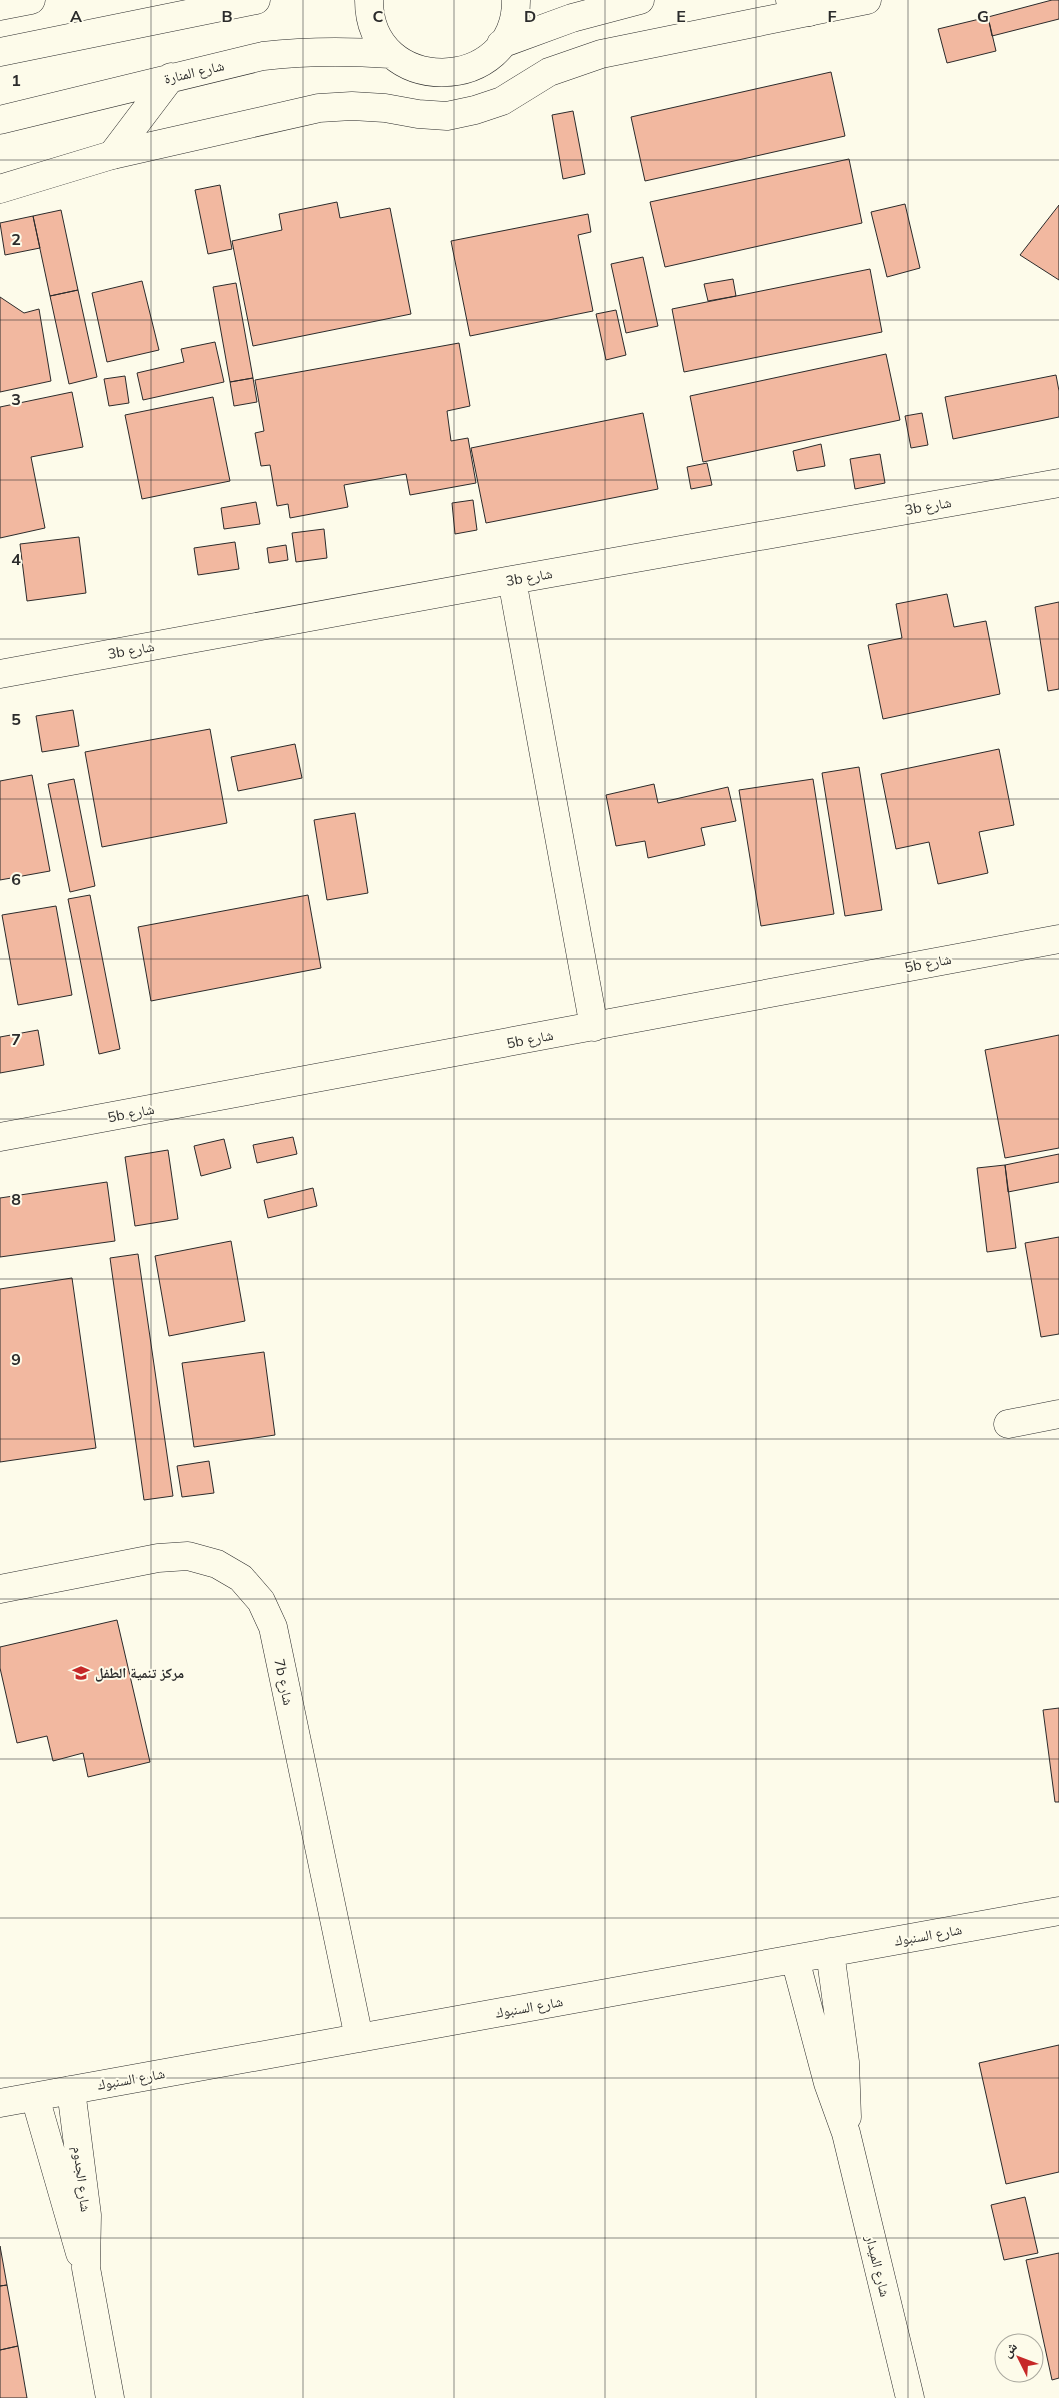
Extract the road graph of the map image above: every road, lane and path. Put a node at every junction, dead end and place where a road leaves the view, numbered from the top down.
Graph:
1 (31, 0) edge
2 (256, 0) edge
3 (370, 0) edge
4 (516, 0) edge
5 (640, 0) edge
6 (868, 0) edge
7 (0, 6) edge
8 (800, 6) edge
9 (502, 44) junction
10 (0, 52) edge
11 (391, 54) junction
12 (171, 77) junction
13 (0, 120) edge
14 (112, 155) junction
15 (0, 189) edge
16 (1059, 483) edge
17 (512, 580) junction
18 (0, 674) edge
19 (1059, 938) edge
20 (594, 1027) junction
21 (0, 1137) edge
22 (1059, 1414) edge
23 (1008, 1424) dead end
24 (0, 1589) edge
25 (1059, 1911) edge
26 (830, 1952) junction
27 (795, 1959) junction
28 (360, 2038) junction
29 (71, 2090) junction
30 (35, 2097) junction
31 (0, 2103) edge
32 (846, 2133) junction
33 (86, 2268) junction
34 (110, 2398) edge
35 (910, 2398) edge

1 - 7 street
2 - 10 street
3 - 11 street
4 - 9 street
5 - 9 street
6 - 8 street
8 - 14 street
9 - 11 street
11 - 12 street, شارع المنارة
12 - 13 street, شارع المنارة
12 - 14 street
14 - 15 street
16 - 17 street, 3b شارع
17 - 18 street, 3b شارع
17 - 20 street
19 - 20 street, 5b شارع
20 - 21 street, 5b شارع
22 - 23 street
24 - 28 street, 7b شارع
25 - 26 street, شارع السنبوك
26 - 27 street, شارع السنبوك
26 - 32 street, شارع الميدار
27 - 28 street, شارع السنبوك
27 - 32 street, شارع الميدار
28 - 29 street, شارع السنبوك
29 - 30 street, شارع السنبوك
29 - 33 street, شارع الجدوم
30 - 31 street, شارع السنبوك
30 - 33 street, شارع الجدوم
32 - 35 street, شارع الميدار
33 - 34 street, شارع الجدوم

